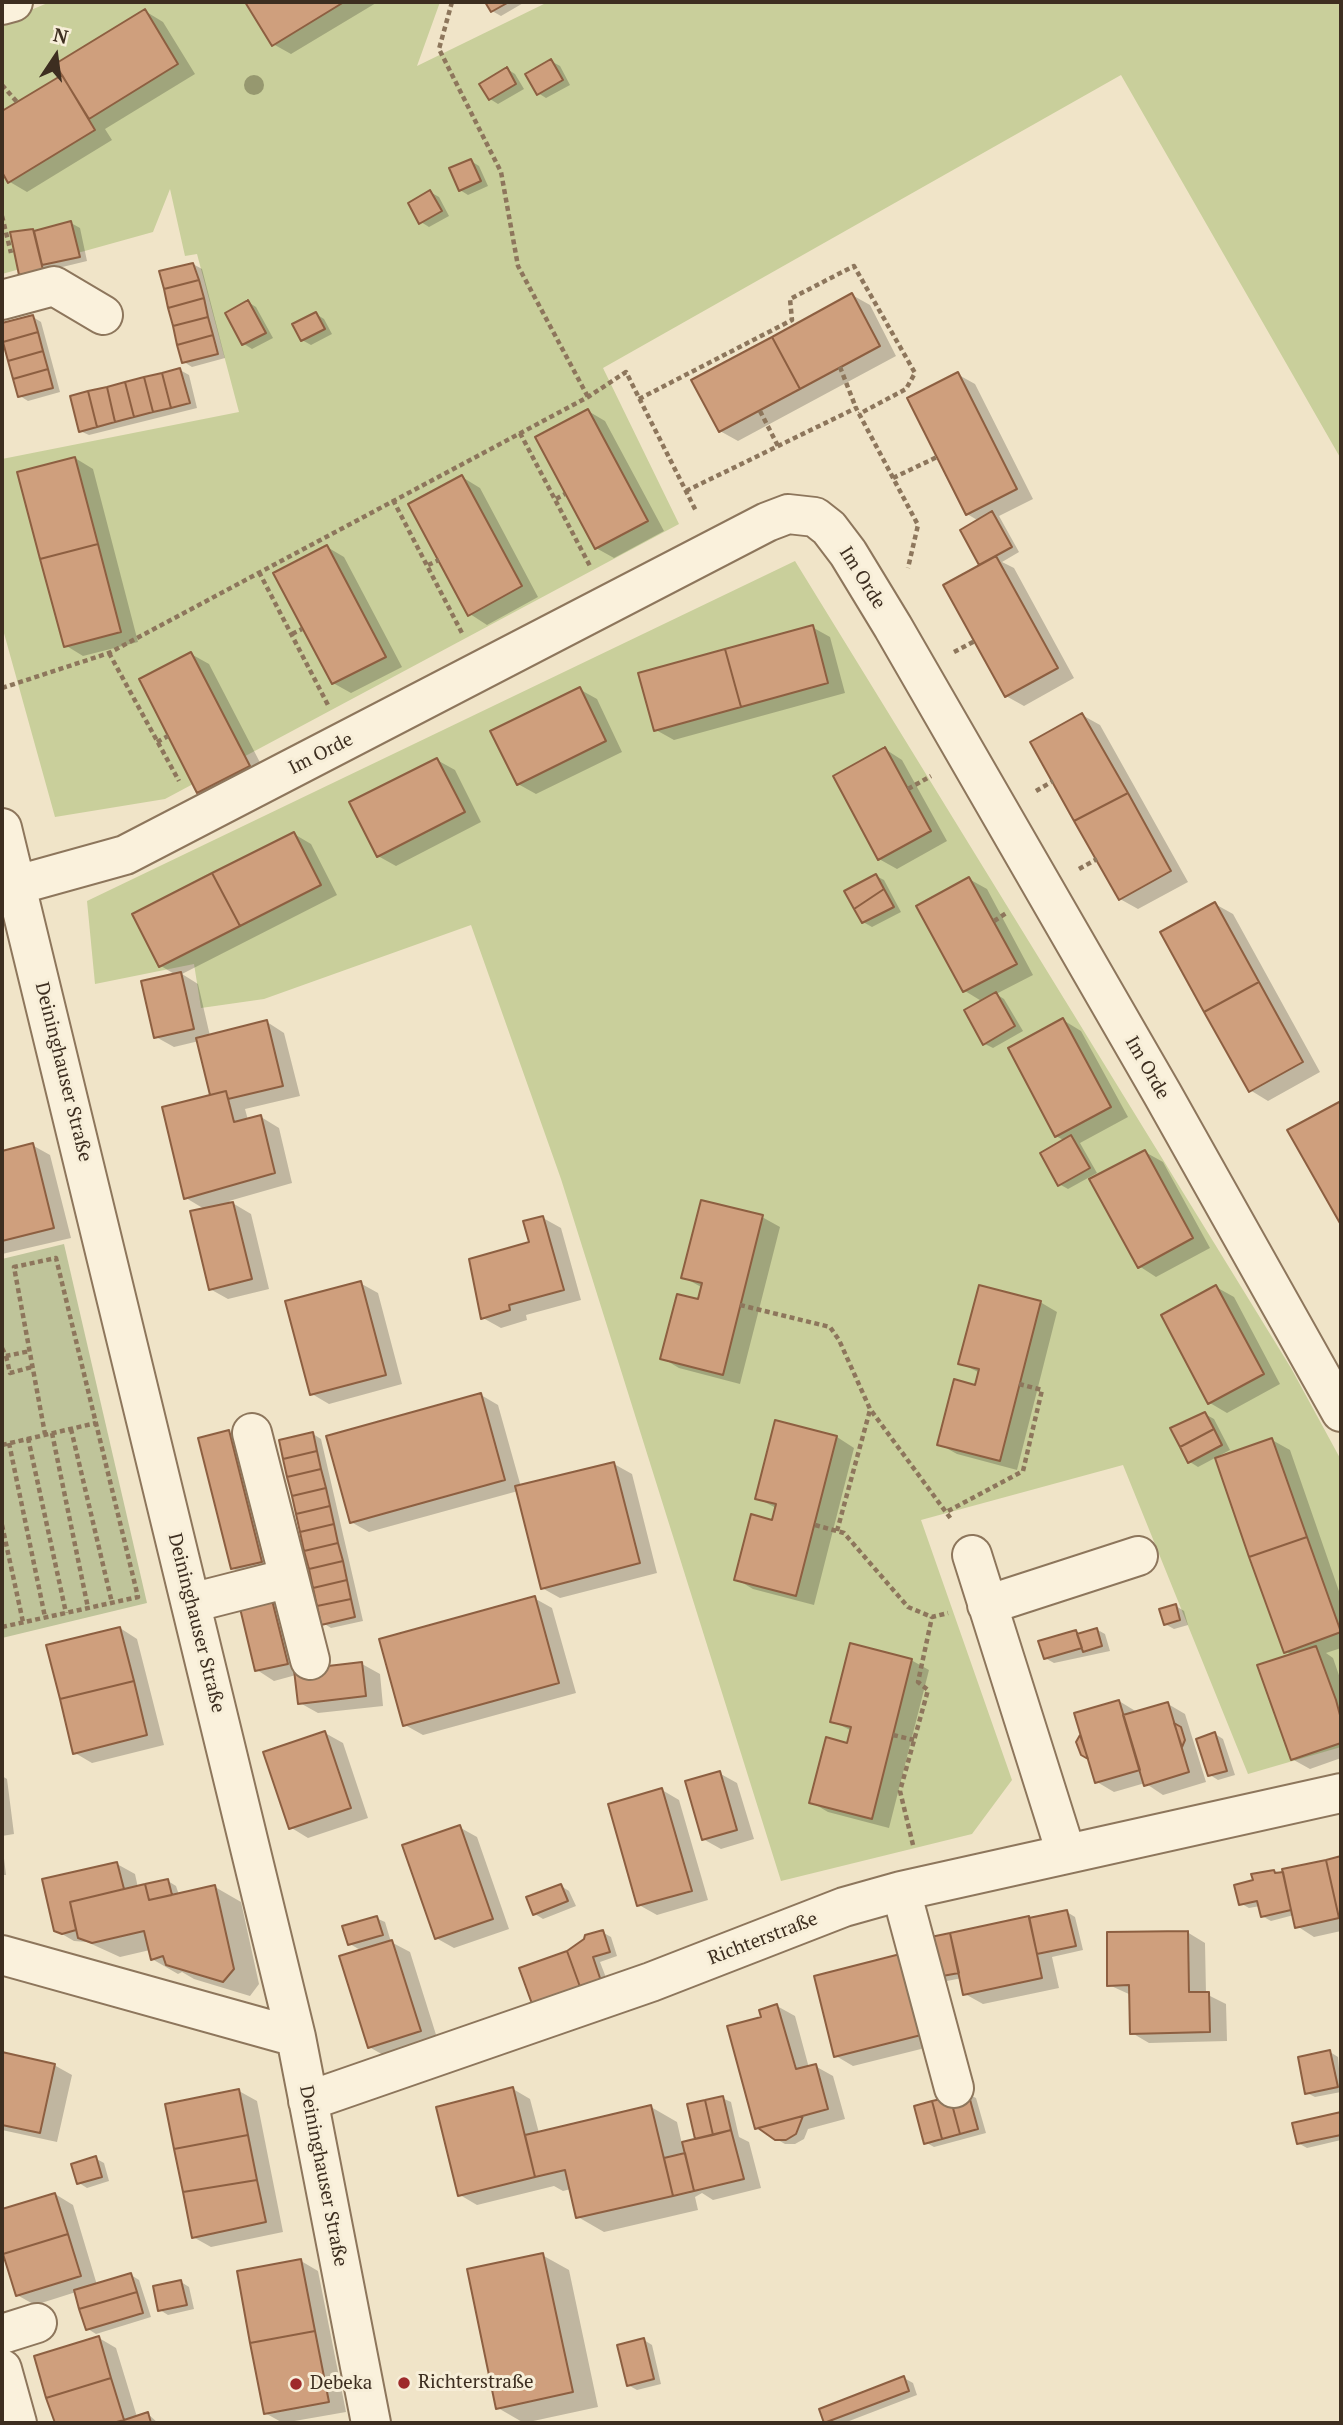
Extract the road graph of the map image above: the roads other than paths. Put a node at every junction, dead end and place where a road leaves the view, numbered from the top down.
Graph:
1 (13, 2) edge
2 (2, 5) edge
3 (2, 300) edge
4 (103, 315) dead end
5 (2, 828) edge
6 (17, 885) junction
7 (1341, 1412) edge
8 (252, 1433) dead end
9 (972, 1555) road end
10 (1138, 1556) dead end
11 (289, 1578) junction
12 (191, 1603) junction
13 (987, 1605) junction
14 (310, 1660) dead end
15 (1341, 1793) edge
16 (1066, 1853) junction
17 (912, 1889) junction
18 (2, 1955) edge
19 (296, 2037) junction
20 (954, 2088) dead end
21 (308, 2101) junction
22 (2, 2369) edge
23 (17, 2423) edge
24 (370, 2423) edge

1 - 2 street
3 - 4 street
5 - 6 street, Deininghauser Straße
6 - 7 street, Im Orde
6 - 12 street, Deininghauser Straße
8 - 11 street
9 - 13 street
10 - 13 street
11 - 12 street
11 - 14 street
12 - 19 street, Deininghauser Straße
13 - 16 street
15 - 16 street, Richterstraße
16 - 17 street, Richterstraße
17 - 20 street
17 - 21 street, Richterstraße
18 - 19 street
19 - 21 street, Deininghauser Straße
21 - 24 street, Deininghauser Straße
22 - 23 street

